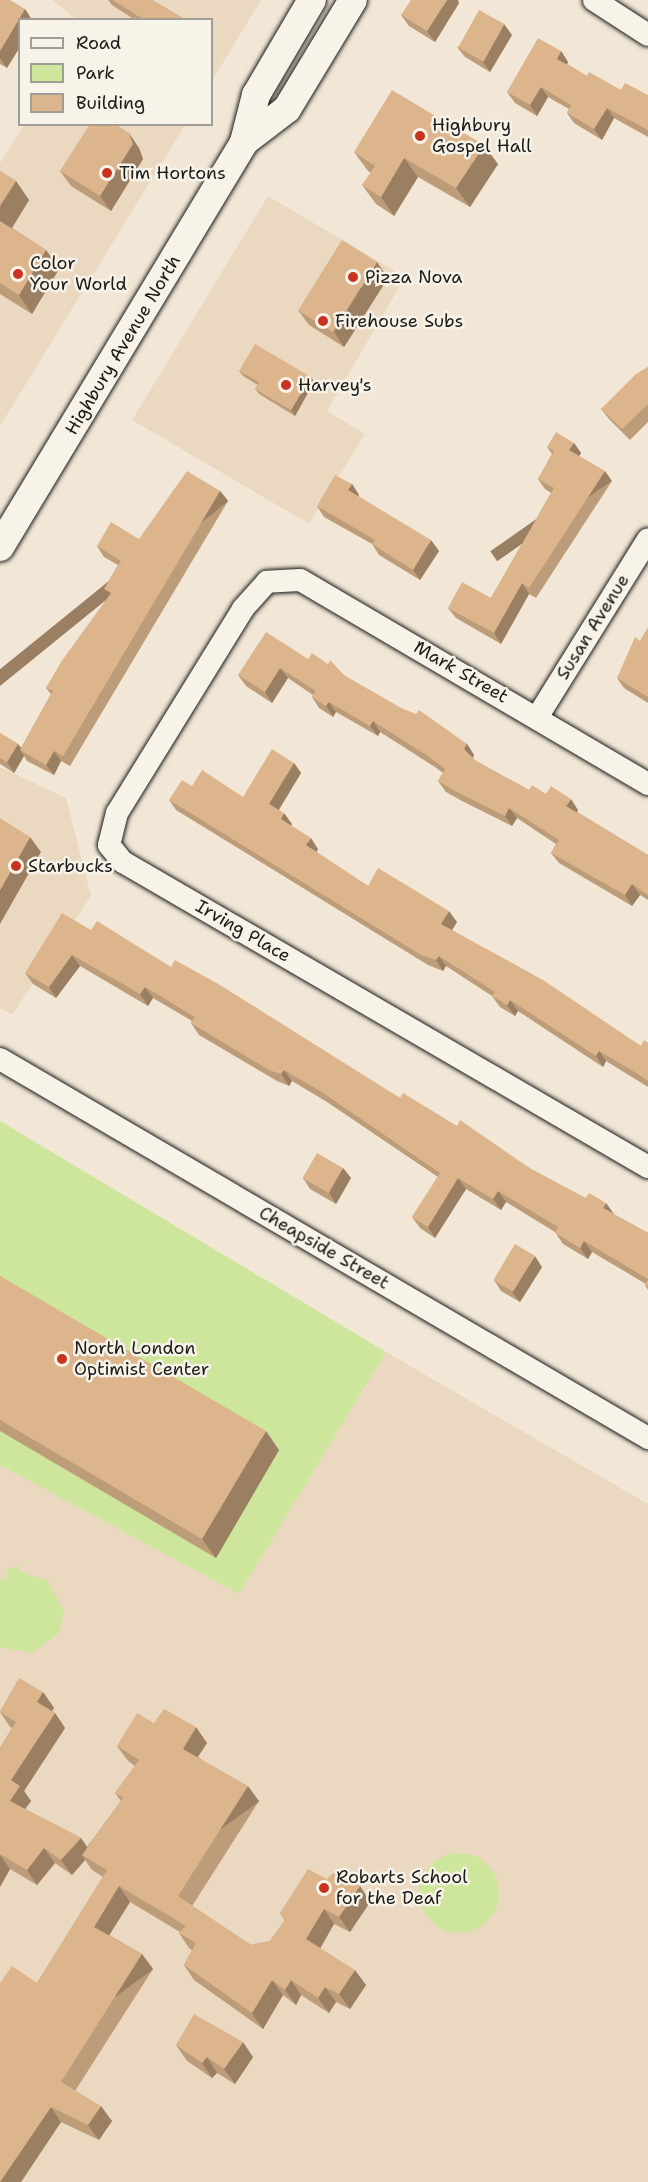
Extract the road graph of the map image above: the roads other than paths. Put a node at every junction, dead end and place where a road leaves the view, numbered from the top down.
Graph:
1 (312, 0) edge
2 (352, 0) edge
3 (607, 3) edge
4 (648, 35) edge
5 (244, 142) junction
6 (648, 539) edge
7 (0, 547) edge
8 (267, 582) joint
9 (538, 716) junction
10 (648, 784) edge
11 (0, 1059) edge
12 (648, 1167) edge
13 (648, 1438) edge

1 - 5 main road, Highbury Avenue North
2 - 5 main road, Highbury Avenue North
3 - 4 street
5 - 7 main road, Highbury Avenue North
6 - 9 street, Susan Avenue
8 - 9 street, Mark Street
8 - 12 street, Irving Place
9 - 10 street, Mark Street
11 - 13 street, Cheapside Street

